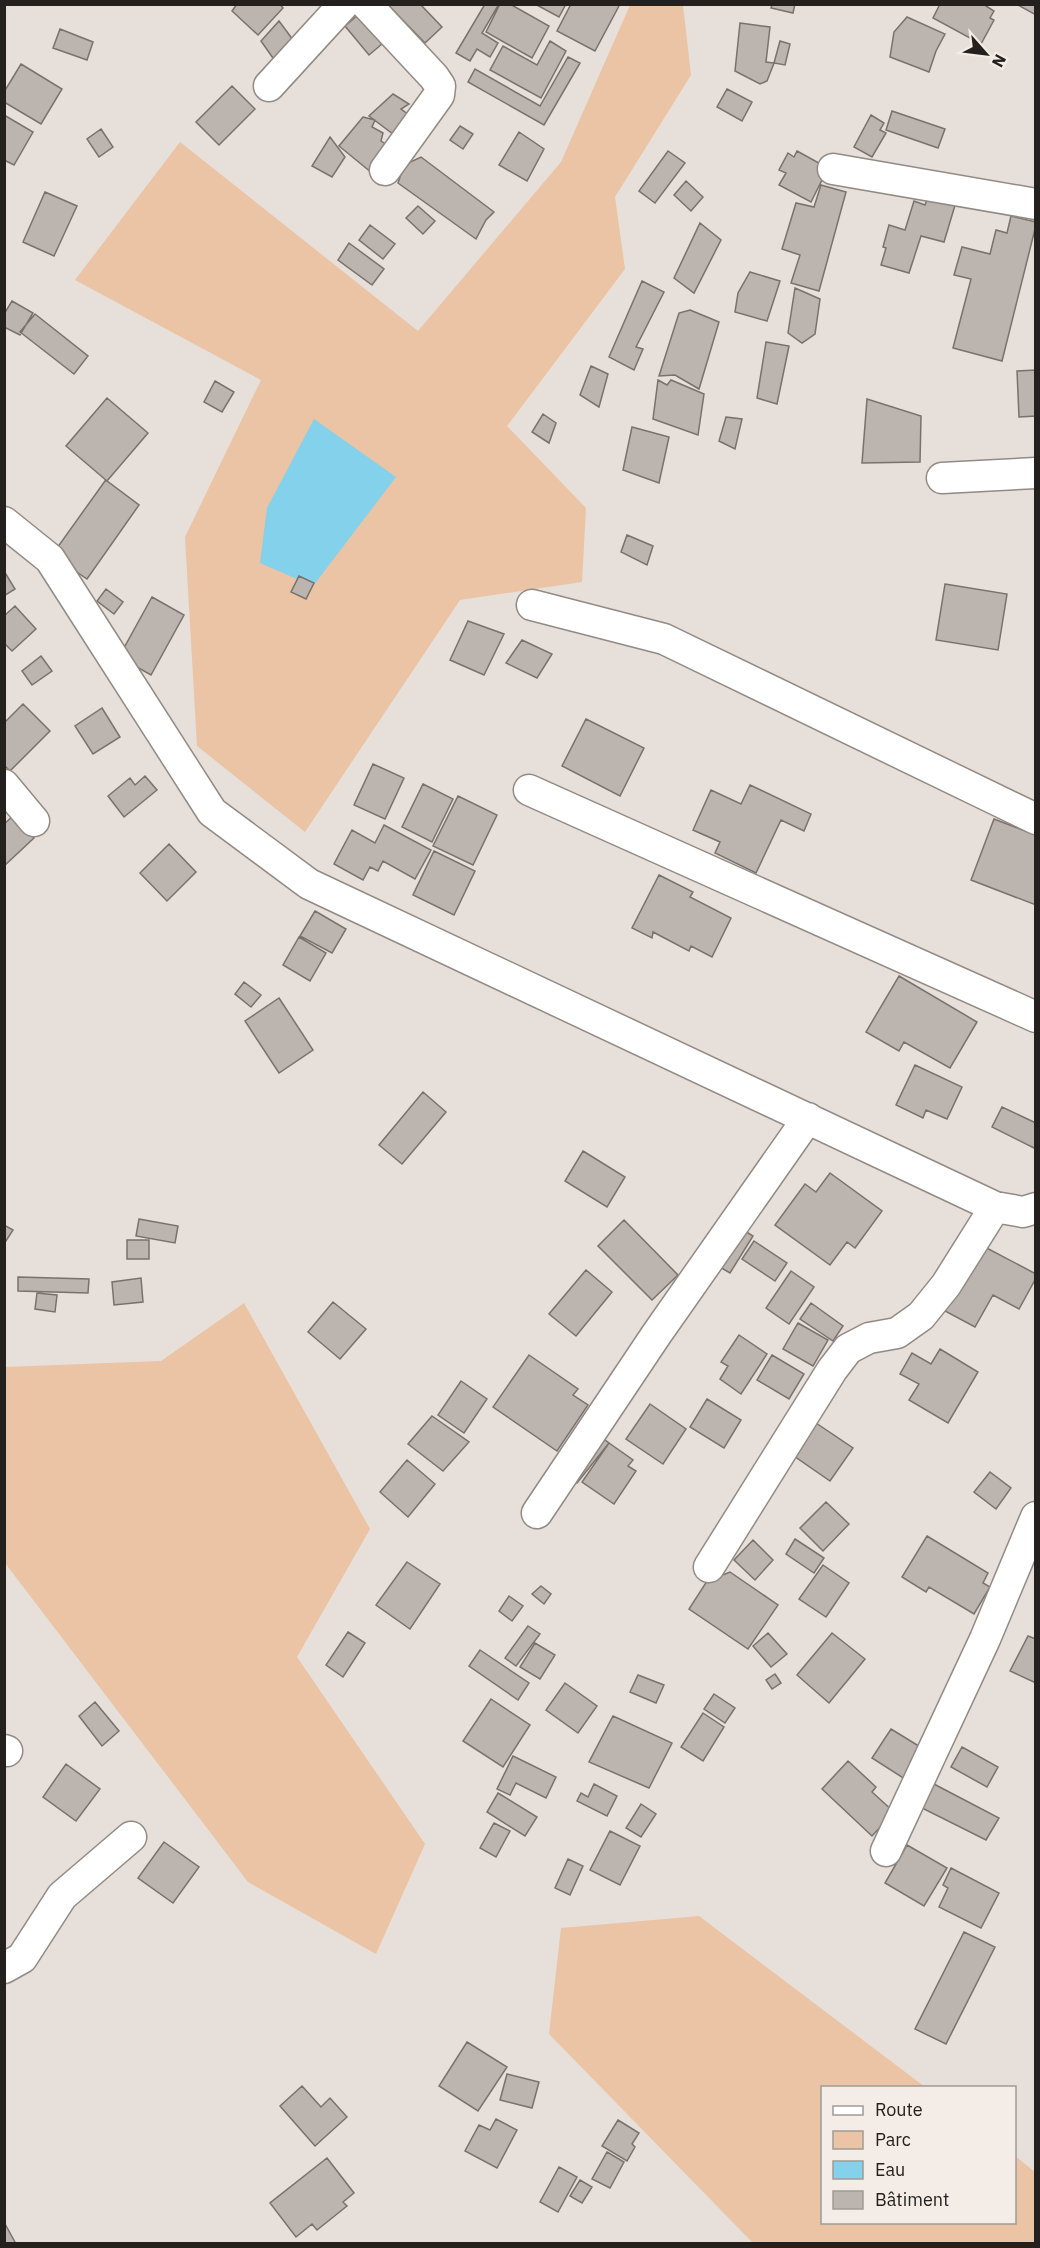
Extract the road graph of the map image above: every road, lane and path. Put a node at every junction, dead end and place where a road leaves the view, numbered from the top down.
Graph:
1 (344, 4) edge
2 (366, 4) edge
3 (270, 86) dead end
4 (385, 170) dead end
5 (833, 170) dead end
6 (1035, 204) edge
7 (1035, 473) edge
8 (942, 478) dead end
9 (4, 522) edge
10 (532, 605) dead end
11 (4, 785) edge
12 (529, 790) dead end
13 (1035, 819) edge
14 (34, 821) dead end
15 (1035, 1017) edge
16 (808, 1118) junction
17 (995, 1207) junction
18 (1035, 1208) edge
19 (537, 1514) dead end
20 (1035, 1517) edge
21 (709, 1567) dead end
22 (131, 1837) dead end
23 (886, 1851) dead end
24 (4, 1968) edge

1 - 3 street
2 - 4 street
5 - 6 street
7 - 8 street
9 - 16 street
10 - 13 street
11 - 14 street
12 - 15 street
16 - 17 street
16 - 19 street
17 - 18 street
17 - 21 street
20 - 23 street
22 - 24 street

